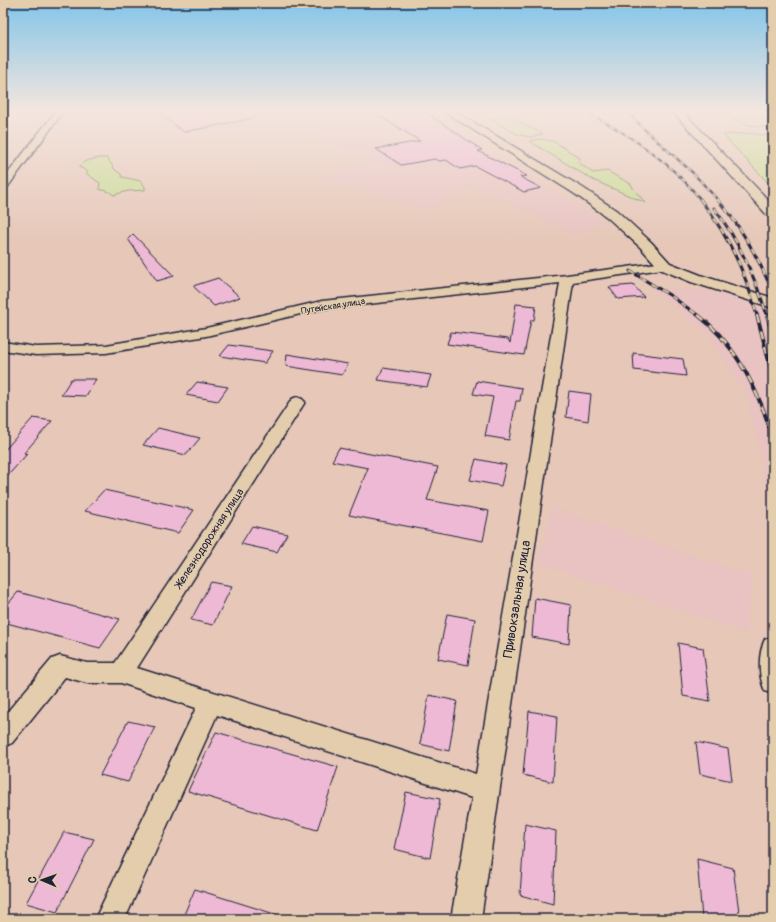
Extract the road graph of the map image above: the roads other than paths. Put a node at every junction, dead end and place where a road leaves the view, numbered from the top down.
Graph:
1 (27, 155) edge
2 (522, 155) edge
3 (718, 155) edge
4 (3, 187) edge
5 (773, 213) edge
6 (665, 266) junction
7 (567, 279) junction
8 (773, 303) edge
9 (3, 346) edge
10 (297, 402) dead end
11 (773, 646) edge
12 (121, 673) junction
13 (773, 684) edge
14 (211, 702) junction
15 (3, 735) edge
16 (486, 790) junction
17 (110, 919) edge
18 (466, 919) edge

1 - 4 street
2 - 6 street
3 - 5 street
6 - 7 street, Путейская улица
6 - 8 street
7 - 9 street, Путейская улица
7 - 16 street, Привокзальная улица
10 - 12 street, Железнодорожная улица
11 - 13 street
12 - 14 street
12 - 15 street
14 - 16 street
14 - 17 street
16 - 18 street, Привокзальная улица

